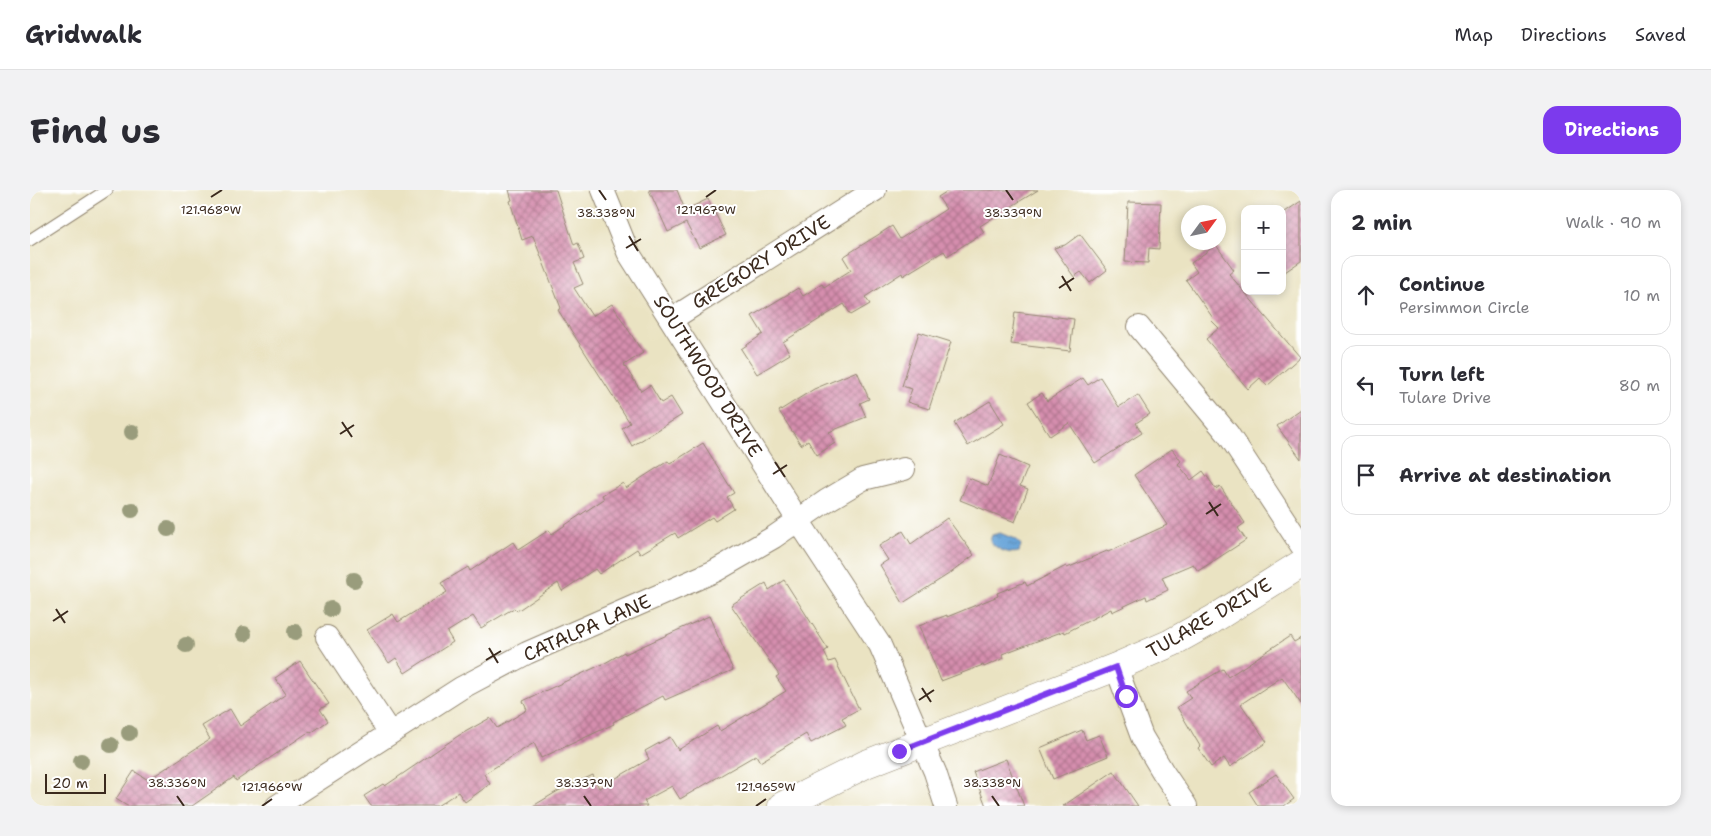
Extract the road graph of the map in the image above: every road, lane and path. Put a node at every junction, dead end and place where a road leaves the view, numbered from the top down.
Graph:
1 (107, 190) edge
2 (603, 190) edge
3 (875, 190) edge
4 (30, 240) edge
5 (672, 319) junction
6 (1140, 328) dead end
7 (904, 469) dead end
8 (798, 520) junction
9 (1301, 545) edge
10 (1301, 564) edge
11 (327, 637) dead end
12 (1116, 667) junction
13 (390, 733) junction
14 (922, 742) junction
15 (277, 806) edge
16 (782, 806) edge
17 (946, 806) edge
18 (1186, 806) edge

1 - 4 lane
2 - 5 street, SOUTHWOOD DRIVE
3 - 5 street, GREGORY DRIVE
5 - 8 street, SOUTHWOOD DRIVE
6 - 9 street
7 - 8 street, CATALPA LANE
8 - 13 street, CATALPA LANE
8 - 14 street, SOUTHWOOD DRIVE
10 - 12 street, TULARE DRIVE
11 - 13 street
12 - 14 street, TULARE DRIVE
12 - 18 street
13 - 15 street, CATALPA LANE
14 - 16 street, TULARE DRIVE
14 - 17 street, SOUTHWOOD DRIVE

